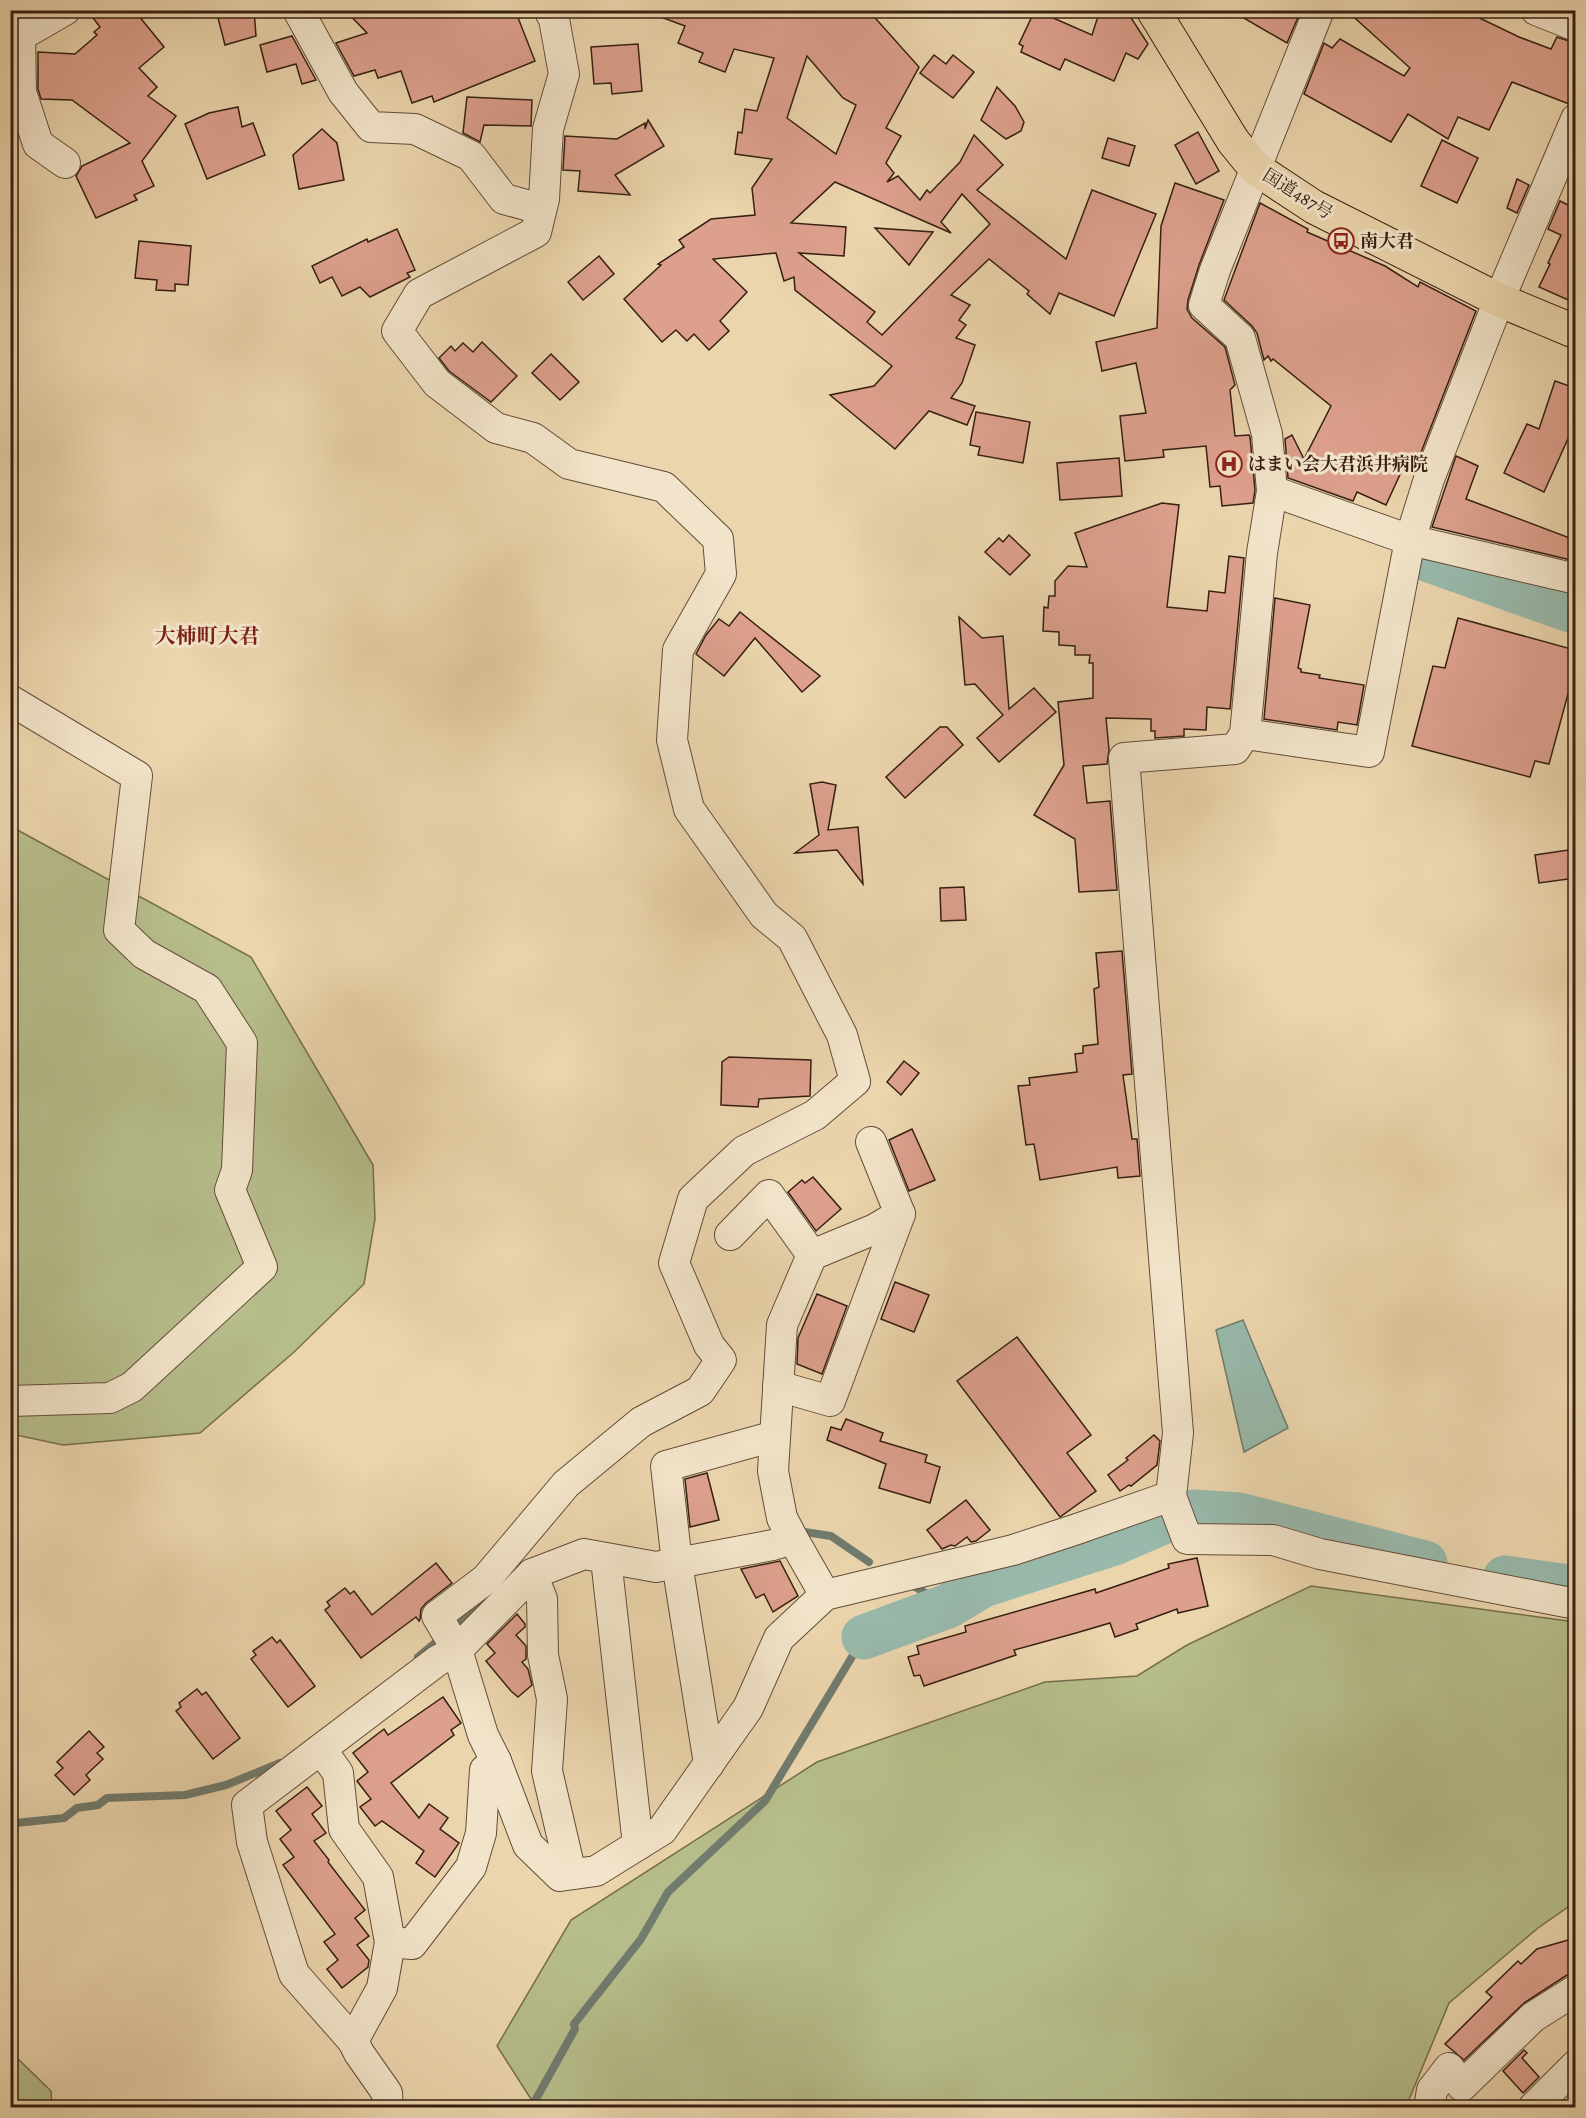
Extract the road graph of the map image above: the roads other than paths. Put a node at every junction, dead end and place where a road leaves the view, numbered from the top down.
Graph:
1 (65, 10) edge
2 (298, 10) edge
3 (549, 10) edge
4 (1153, 10) edge
5 (1319, 10) edge
6 (1536, 10) edge
7 (1575, 26) edge
8 (15, 36) edge
9 (1575, 119) edge
10 (65, 163) dead end
11 (1255, 168) junction
12 (541, 209) junction
13 (1499, 300) junction
14 (1575, 332) edge
15 (1272, 492) junction
16 (1410, 540) junction
17 (1575, 579) edge
18 (10, 700) edge
19 (1245, 734) junction
20 (872, 1142) dead end
21 (900, 1214) junction
22 (730, 1235) dead end
23 (812, 1255) junction
24 (778, 1386) junction
25 (10, 1401) edge
26 (775, 1436) junction
27 (1171, 1496) junction
28 (787, 1528) junction
29 (676, 1554) junction
30 (606, 1559) junction
31 (532, 1574) junction
32 (825, 1594) junction
33 (1575, 1604) edge
34 (457, 1650) junction
35 (321, 1749) junction
36 (496, 1761) junction
37 (709, 1764) junction
38 (638, 1845) junction
39 (571, 1874) junction
40 (390, 1942) junction
41 (1575, 1990) edge
42 (353, 2041) junction
43 (1575, 2065) edge
44 (388, 2108) edge
45 (1429, 2108) edge
46 (1533, 2108) edge

1 - 8 street
2 - 12 street
3 - 12 street
4 - 11 highway, 国道487号
5 - 11 street
6 - 7 street
8 - 10 street
9 - 13 street
11 - 13 highway, 国道487号
11 - 15 street
12 - 34 street
13 - 14 highway, 国道487号
13 - 16 street
15 - 16 street
15 - 19 street
16 - 17 street
16 - 19 street
18 - 25 street
19 - 27 street
20 - 21 street
21 - 23 street
21 - 24 street
22 - 23 street
23 - 24 street
24 - 26 street
26 - 28 street
26 - 29 street
27 - 32 street
27 - 33 street
28 - 29 street
28 - 32 street
29 - 30 street
29 - 37 street
30 - 31 street
30 - 38 street
31 - 34 street
31 - 39 street
32 - 37 street
34 - 35 street
34 - 36 street
35 - 40 street
35 - 42 street
36 - 39 street
36 - 40 street
37 - 38 street
38 - 39 street
40 - 42 street
41 - 45 street
42 - 44 street
43 - 46 street

